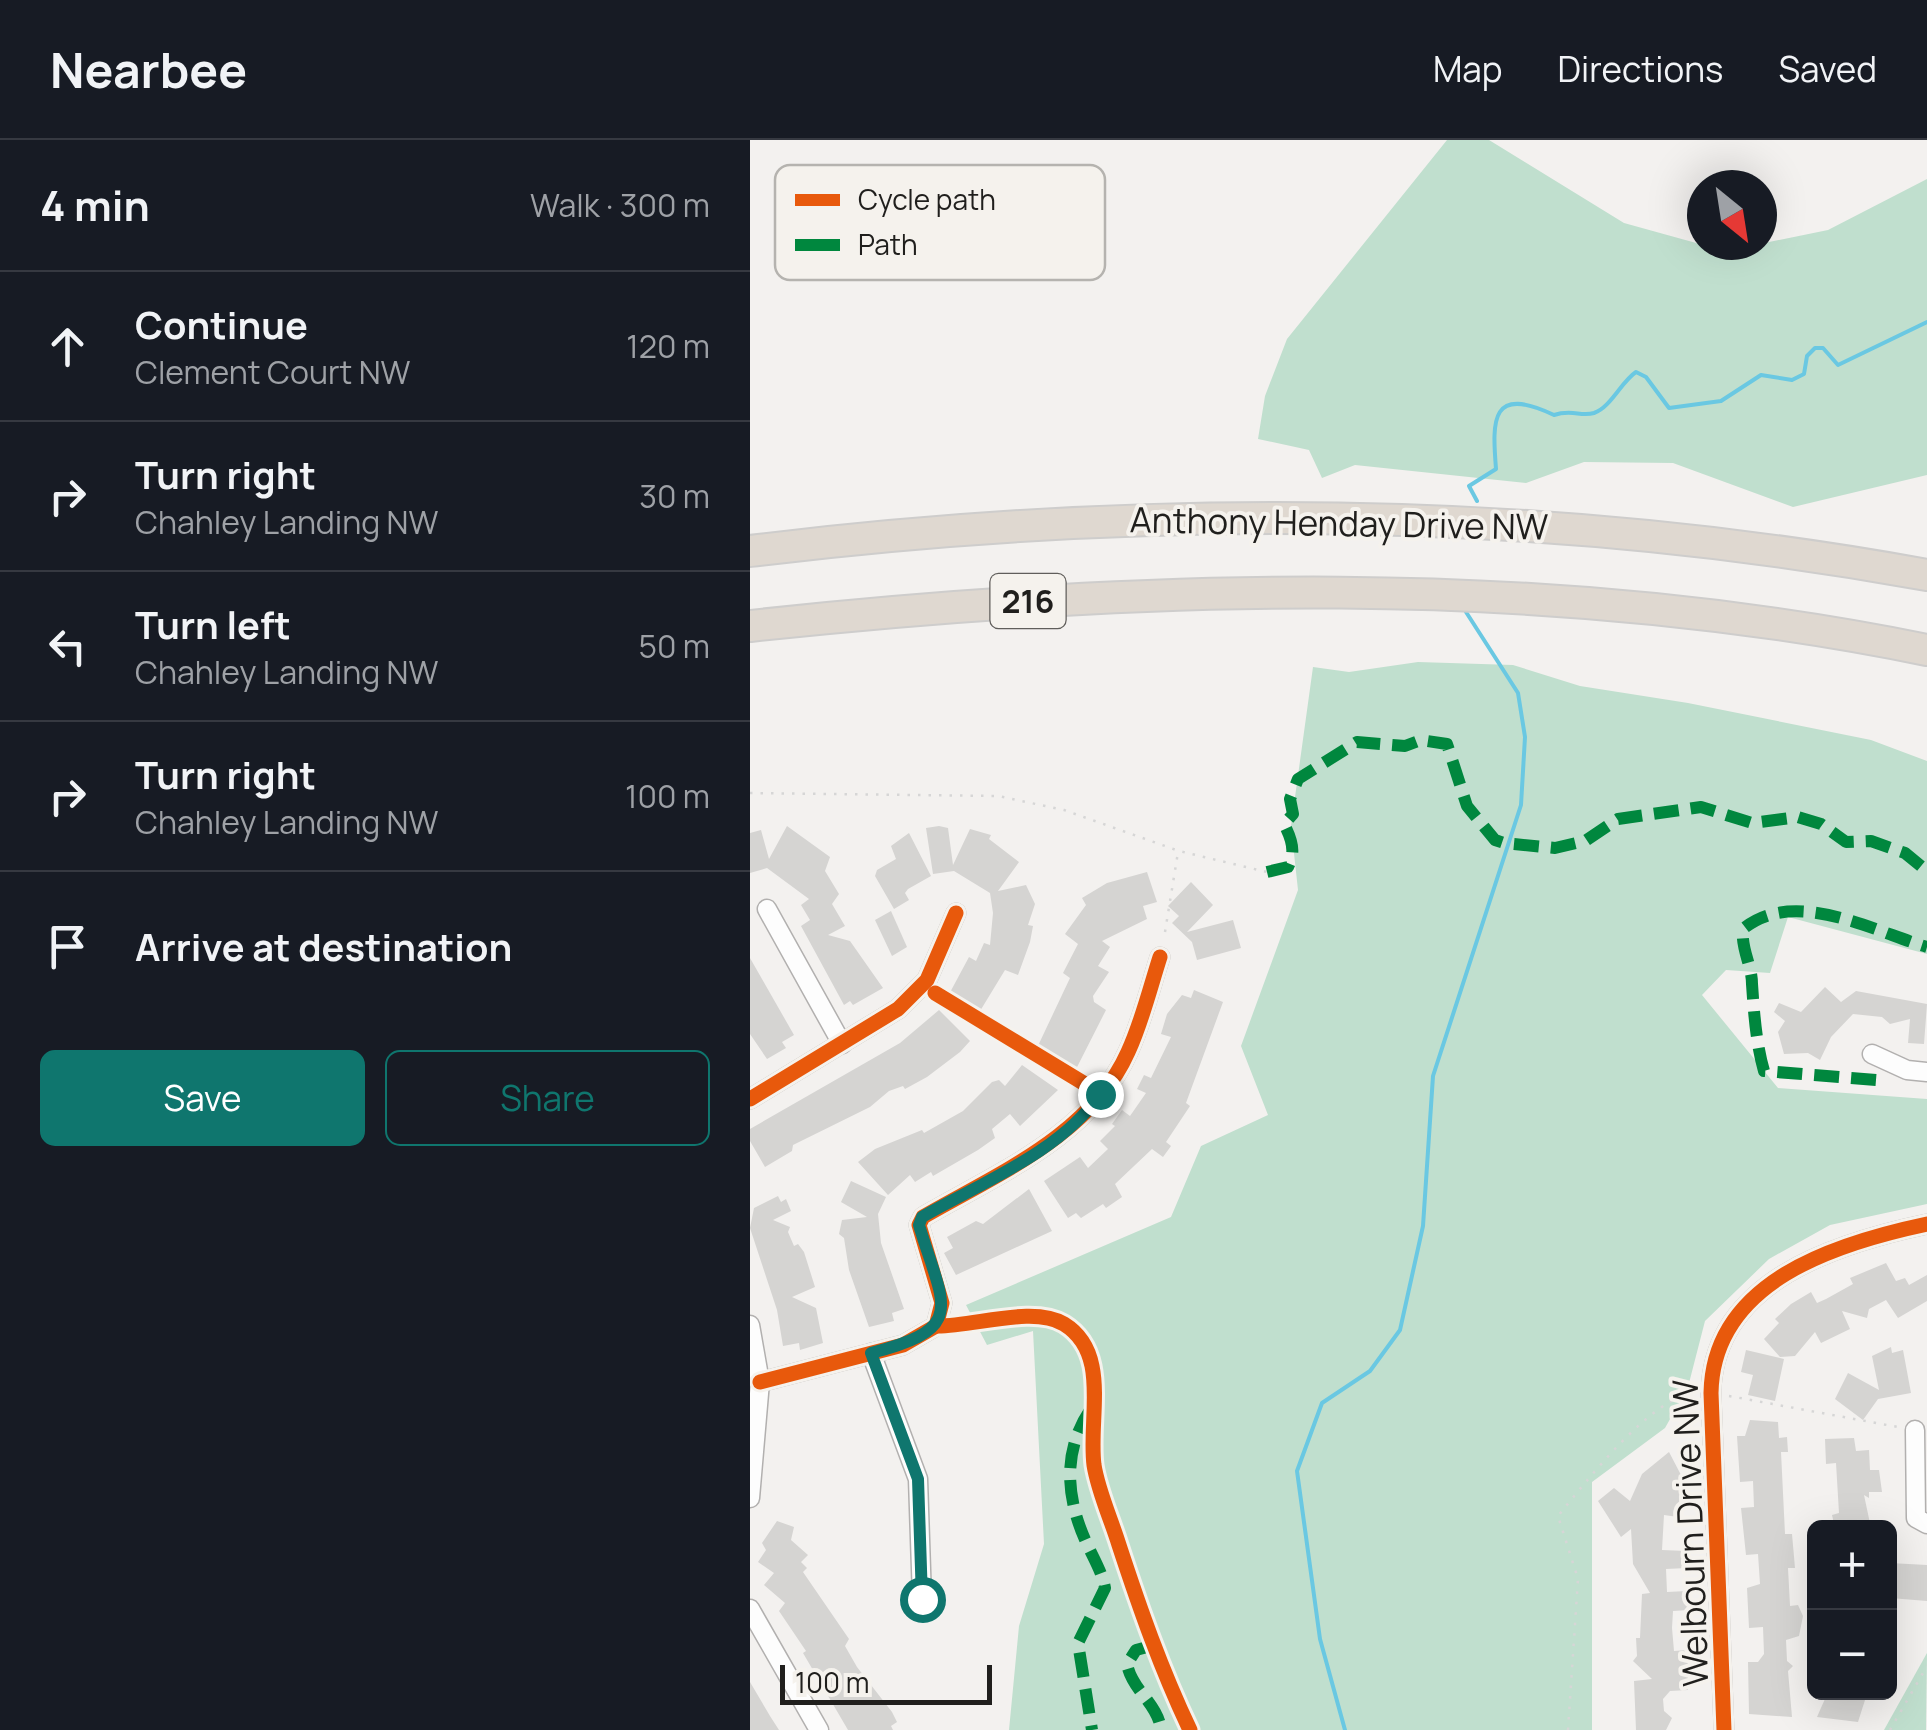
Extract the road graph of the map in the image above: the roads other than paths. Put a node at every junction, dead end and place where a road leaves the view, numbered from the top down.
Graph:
1 (758, 549) edge
2 (1927, 575) edge
3 (750, 626) edge
4 (1927, 650) edge
5 (766, 909) dead end
6 (956, 912) dead end
7 (1160, 957) dead end
8 (842, 1044) junction
9 (1872, 1054) dead end
10 (1927, 1072) edge
11 (750, 1098) edge
12 (1927, 1224) edge
13 (750, 1325) edge
14 (871, 1353) junction
15 (760, 1382) junction
16 (1915, 1430) road end
17 (750, 1498) edge
18 (1927, 1524) edge
19 (922, 1599) dead end
20 (750, 1609) edge
21 (819, 1730) edge
22 (1724, 1730) edge

1 - 2 highway, Anthony Henday Drive NW / 216
3 - 4 highway, Anthony Henday Drive NW / 216
5 - 8 street
6 - 8 street
7 - 14 street
8 - 11 street
9 - 10 street
12 - 22 street, Welbourn Drive NW
13 - 15 street
14 - 15 street
14 - 19 street
15 - 17 street
16 - 18 street
20 - 21 street

